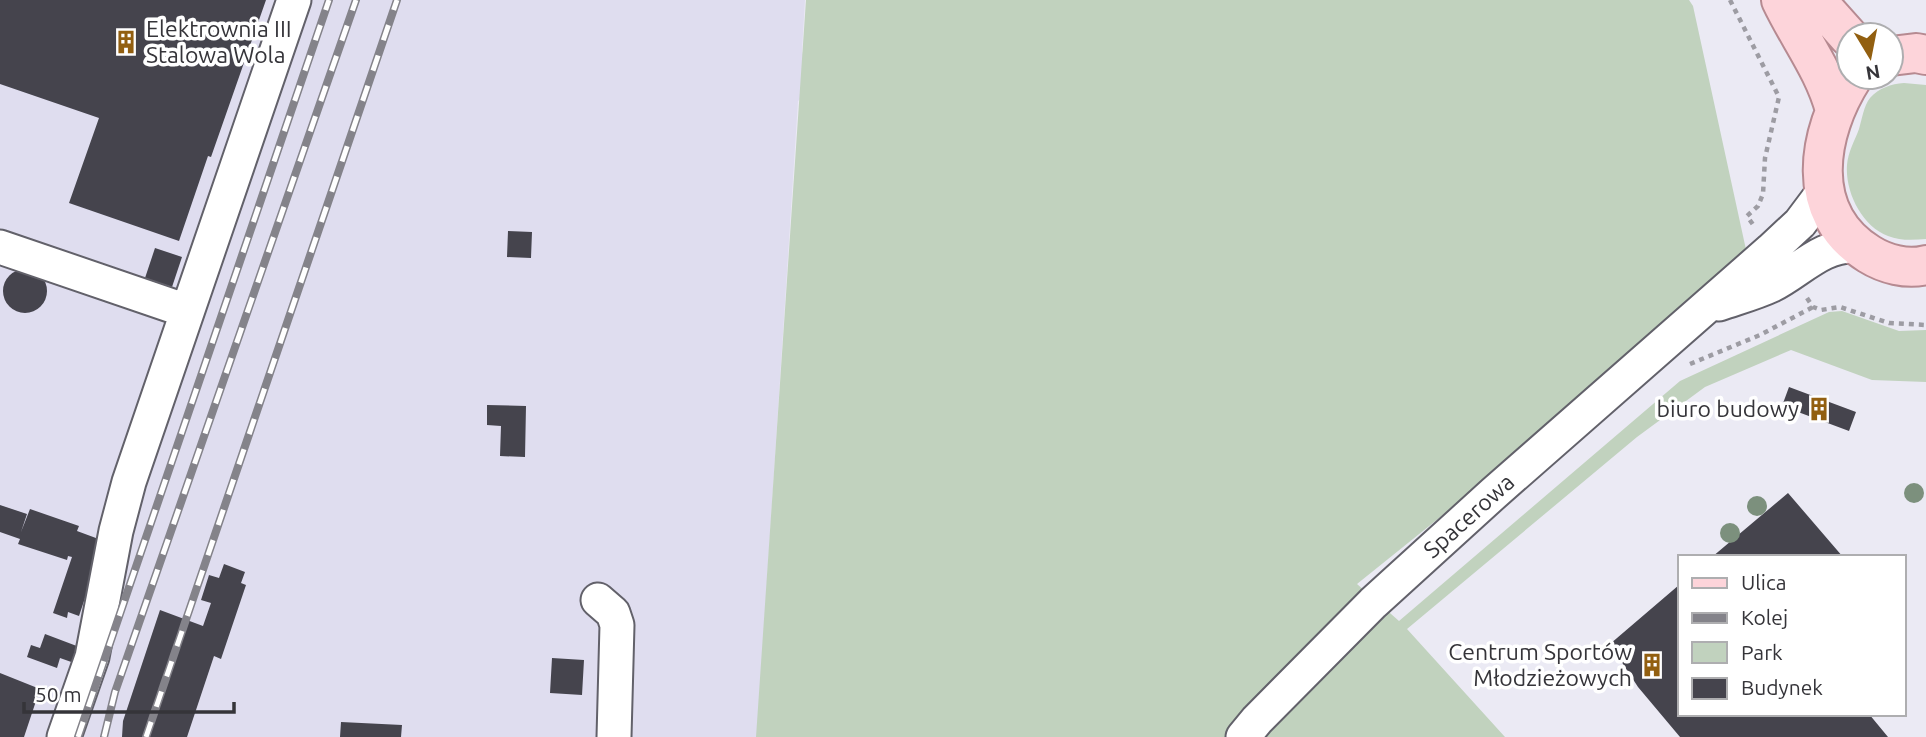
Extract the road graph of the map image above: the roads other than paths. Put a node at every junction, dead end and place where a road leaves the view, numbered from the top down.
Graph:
1 (294, 0) edge
2 (1781, 0) edge
3 (1816, 0) edge
4 (1835, 21) edge
5 (1844, 93) edge
6 (1824, 191) junction
7 (1856, 246) junction
8 (0, 247) edge
9 (1924, 266) edge
10 (1707, 309) junction
11 (187, 311) junction
12 (598, 600) dead end
13 (64, 737) edge
14 (614, 737) edge
15 (1243, 737) edge

1 - 11 street
2 - 5 main road
3 - 4 main road
5 - 6 main road
6 - 7 main road
6 - 10 street, Spacerowa
7 - 9 main road
7 - 10 street, Spacerowa
8 - 11 street
10 - 15 street, Spacerowa
11 - 13 street
12 - 14 street

